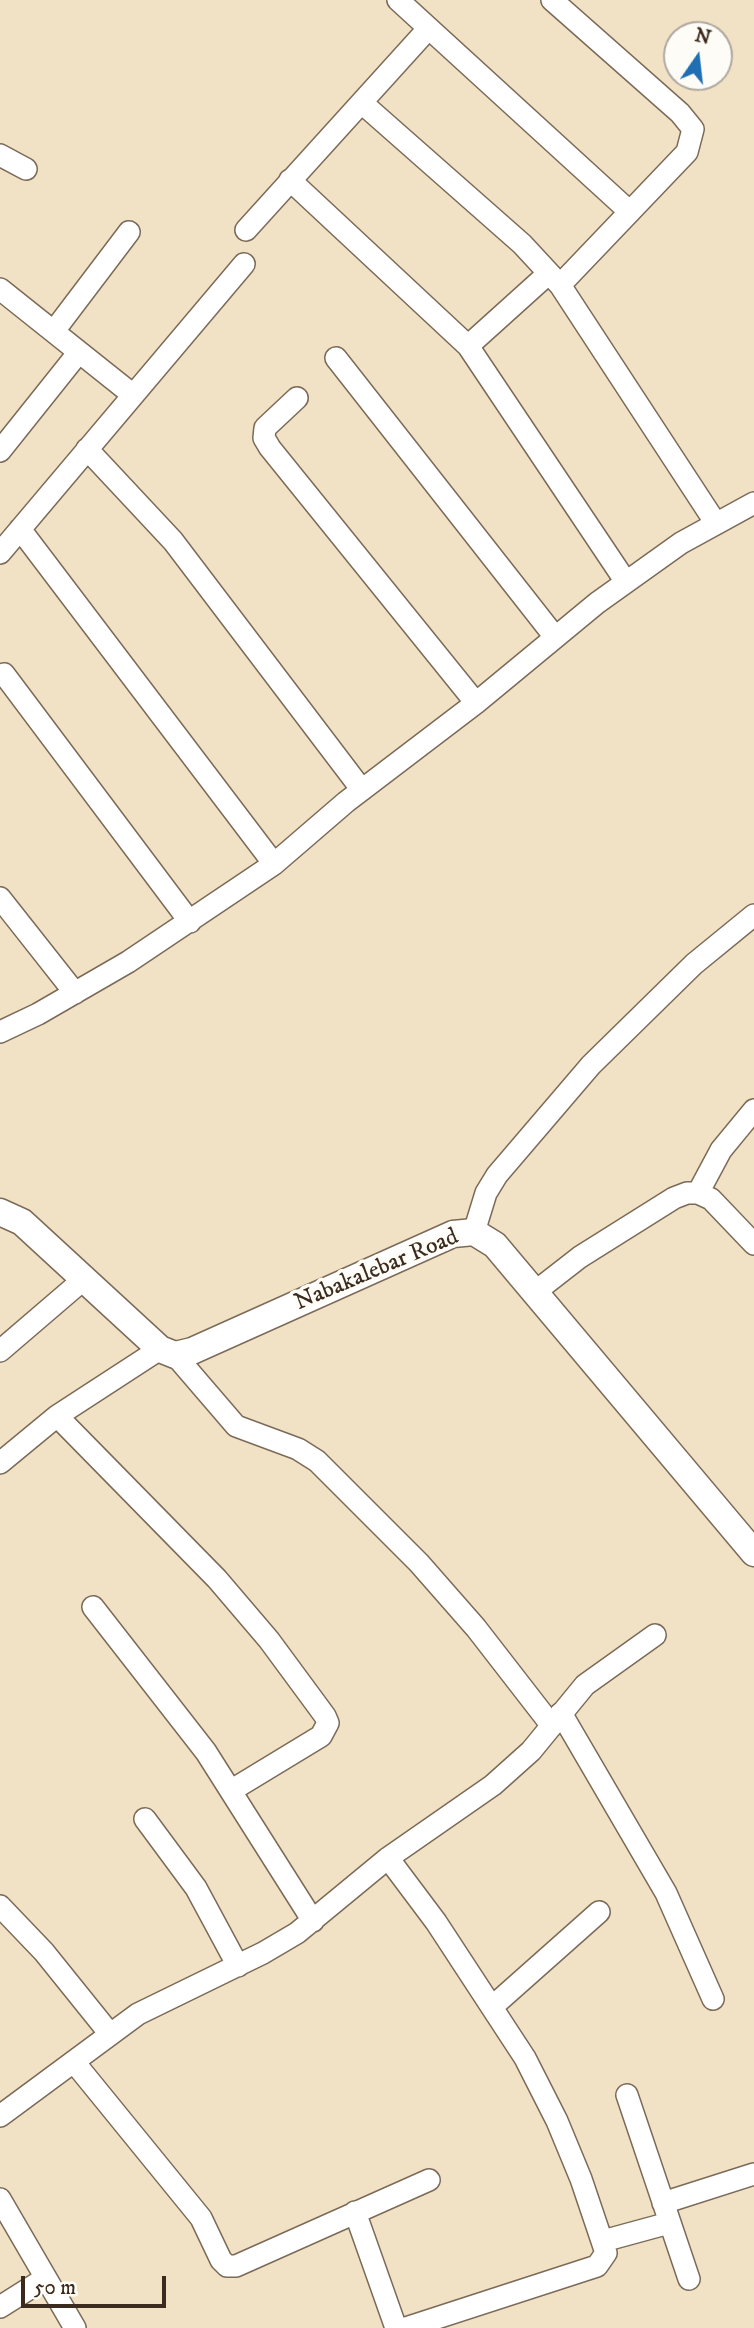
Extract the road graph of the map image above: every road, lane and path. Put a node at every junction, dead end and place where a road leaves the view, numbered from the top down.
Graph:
1 (398, 0) edge
2 (552, 0) edge
3 (428, 29) junction
4 (362, 103) junction
5 (0, 155) edge
6 (26, 169) dead end
7 (290, 180) junction
8 (630, 212) junction
9 (246, 230) dead end
10 (129, 232) dead end
11 (244, 264) dead end
12 (555, 279) junction
13 (0, 289) edge
14 (54, 331) junction
15 (468, 346) junction
16 (79, 352) junction
17 (336, 358) dead end
18 (133, 395) junction
19 (297, 398) dead end
20 (87, 449) junction
21 (0, 451) edge
22 (754, 503) edge
23 (715, 522) junction
24 (20, 529) junction
25 (0, 553) edge
26 (626, 582) junction
27 (555, 637) junction
28 (4, 674) dead end
29 (476, 703) junction
30 (362, 790) junction
31 (274, 864) junction
32 (0, 898) edge
33 (754, 915) edge
34 (190, 922) junction
35 (75, 993) junction
36 (0, 1032) edge
37 (754, 1110) edge
38 (698, 1193) junction
39 (0, 1212) edge
40 (474, 1232) junction
41 (754, 1244) edge
42 (84, 1279) junction
43 (535, 1292) junction
44 (0, 1351) edge
45 (167, 1352) junction
46 (57, 1416) junction
47 (0, 1463) edge
48 (754, 1553) edge
49 (93, 1607) dead end
50 (655, 1635) dead end
51 (556, 1720) junction
52 (232, 1790) junction
53 (145, 1819) dead end
54 (388, 1858) junction
55 (0, 1906) edge
56 (599, 1912) dead end
57 (313, 1921) junction
58 (238, 1966) junction
59 (713, 1999) dead end
60 (492, 2007) junction
61 (110, 2034) junction
62 (74, 2062) junction
63 (627, 2095) dead end
64 (0, 2116) edge
65 (754, 2174) edge
66 (429, 2179) dead end
67 (0, 2199) edge
68 (355, 2212) junction
69 (666, 2213) junction
70 (603, 2241) junction
71 (46, 2278) junction
72 (689, 2279) dead end
73 (0, 2307) edge
74 (75, 2328) edge
75 (396, 2328) edge
76 (406, 2328) edge

1 - 3 street
2 - 8 street
3 - 4 street
3 - 8 street
4 - 7 street
4 - 12 street
5 - 6 street
7 - 9 street
7 - 15 street
8 - 12 street
10 - 14 street
11 - 18 street
12 - 15 street
12 - 23 street
13 - 14 street
14 - 16 street
15 - 26 street
16 - 18 street
16 - 21 street
17 - 27 street
18 - 20 street
19 - 29 street
20 - 24 street
20 - 30 street
22 - 23 street
23 - 26 street
24 - 25 street
24 - 31 street
26 - 27 street
27 - 29 street
28 - 34 street
29 - 30 street
30 - 31 street
31 - 34 street
32 - 35 street
33 - 40 street
34 - 35 street
35 - 36 street
37 - 38 street
38 - 41 street
38 - 43 street
39 - 42 main road
40 - 43 main road, Nabakalebar Road
40 - 45 main road, Nabakalebar Road
42 - 44 street
42 - 45 main road
43 - 48 main road, Nabakalebar Road
45 - 46 street
45 - 51 street
46 - 47 street
46 - 52 street
49 - 52 street
50 - 51 street
51 - 54 street
51 - 59 street
52 - 57 street
53 - 58 street
54 - 57 street
54 - 60 street
55 - 61 street
56 - 60 street
57 - 58 street
58 - 61 street
60 - 70 street
61 - 62 street
62 - 64 street
62 - 68 street
63 - 69 street
65 - 69 street
66 - 68 street
67 - 71 street
68 - 75 street
69 - 70 street
69 - 72 street
70 - 76 street
71 - 73 street
71 - 74 street

